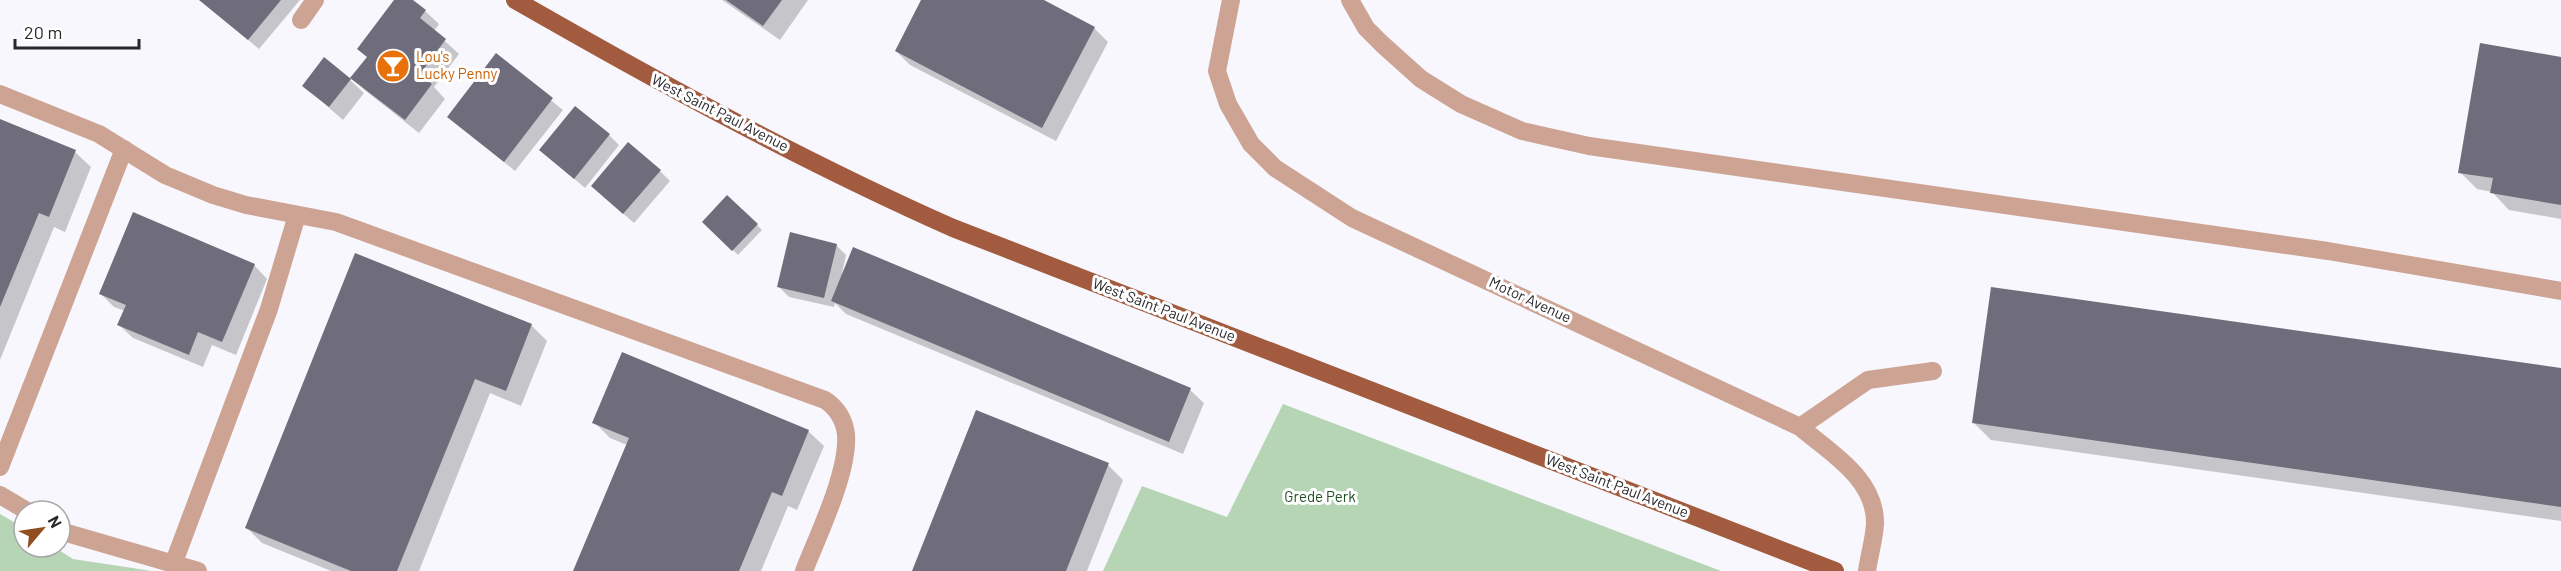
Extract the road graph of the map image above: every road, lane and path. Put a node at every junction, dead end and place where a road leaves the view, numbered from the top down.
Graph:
1 (315, 0) edge
2 (515, 0) edge
3 (1231, 0) edge
4 (1350, 0) edge
5 (301, 20) dead end
6 (0, 94) edge
7 (124, 149) junction
8 (297, 215) junction
9 (2561, 291) edge
10 (1933, 371) dead end
11 (1800, 427) junction
12 (0, 467) edge
13 (72, 534) edge
14 (174, 562) junction
15 (198, 571) edge
16 (804, 571) edge
17 (1835, 571) edge
18 (1867, 571) edge

1 - 5 street
2 - 17 main road, West Saint Paul Avenue
3 - 11 street, Motor Avenue
4 - 9 street
6 - 7 street
7 - 8 street
7 - 12 street
8 - 14 street
8 - 16 street
10 - 11 street
11 - 18 street, Motor Avenue
13 - 14 street
14 - 15 street

